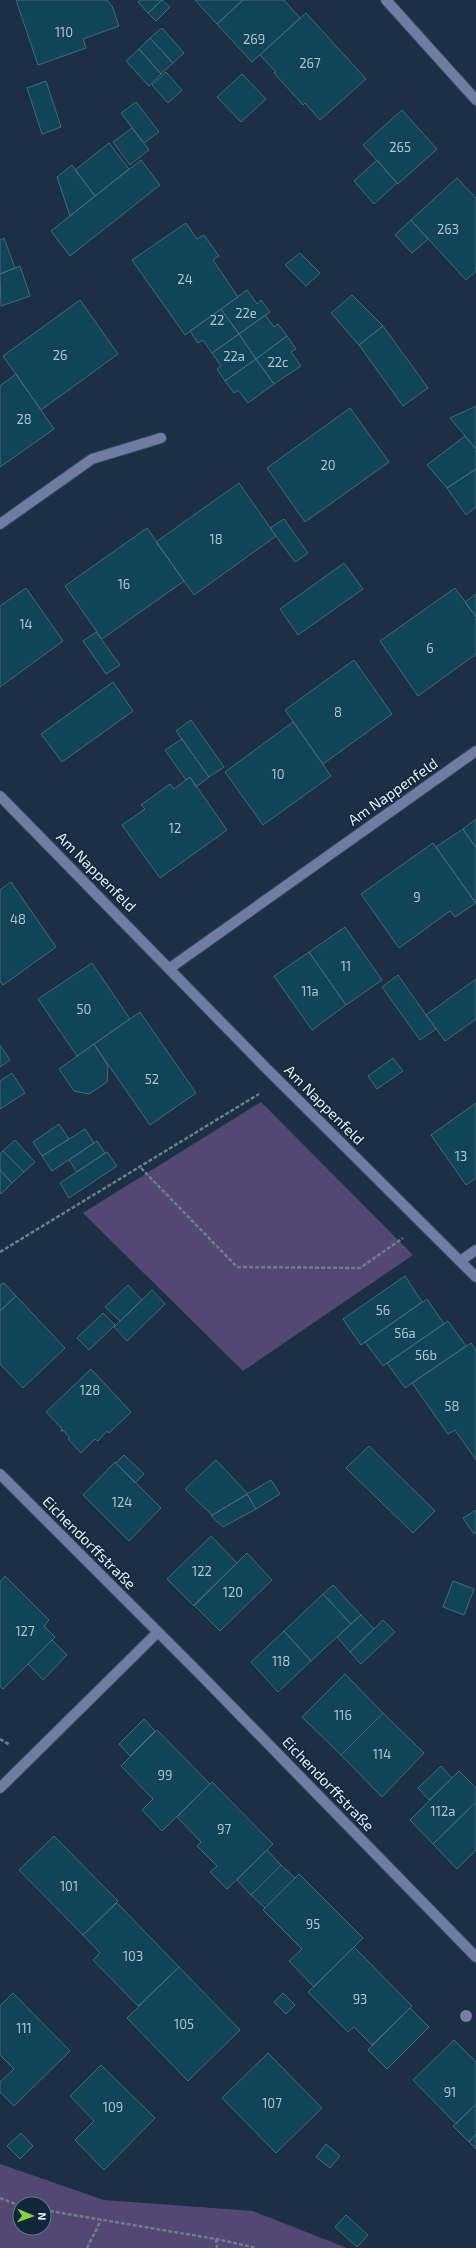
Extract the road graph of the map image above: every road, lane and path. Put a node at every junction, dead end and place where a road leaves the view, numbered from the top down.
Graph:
1 (386, 0) edge
2 (476, 100) edge
3 (161, 438) dead end
4 (0, 524) edge
5 (476, 751) edge
6 (0, 796) edge
7 (170, 968) junction
8 (280, 1082) junction
9 (141, 1168) junction
10 (423, 1224) junction
11 (476, 1250) edge
12 (0, 1252) edge
13 (460, 1261) junction
14 (476, 1277) edge
15 (0, 1474) edge
16 (158, 1632) junction
17 (0, 1788) edge
18 (476, 1957) edge
19 (0, 2198) edge
20 (12, 2203) edge
21 (52, 2211) edge
22 (101, 2220) junction
23 (216, 2239) junction
24 (87, 2248) edge
25 (217, 2248) edge
26 (257, 2248) edge

1 - 2 street
3 - 4 street
5 - 7 street, Am Nappenfeld
6 - 7 street, Am Nappenfeld
7 - 8 street, Am Nappenfeld
8 - 9 path
8 - 10 street, Am Nappenfeld
9 - 10 path
9 - 12 path
10 - 13 street, Am Nappenfeld
11 - 13 street
13 - 14 street, Am Nappenfeld
15 - 16 street, Eichendorffstraße
16 - 17 street
16 - 18 street, Eichendorffstraße
19 - 20 path
21 - 22 path
22 - 23 path
22 - 24 path
23 - 25 path
23 - 26 path

